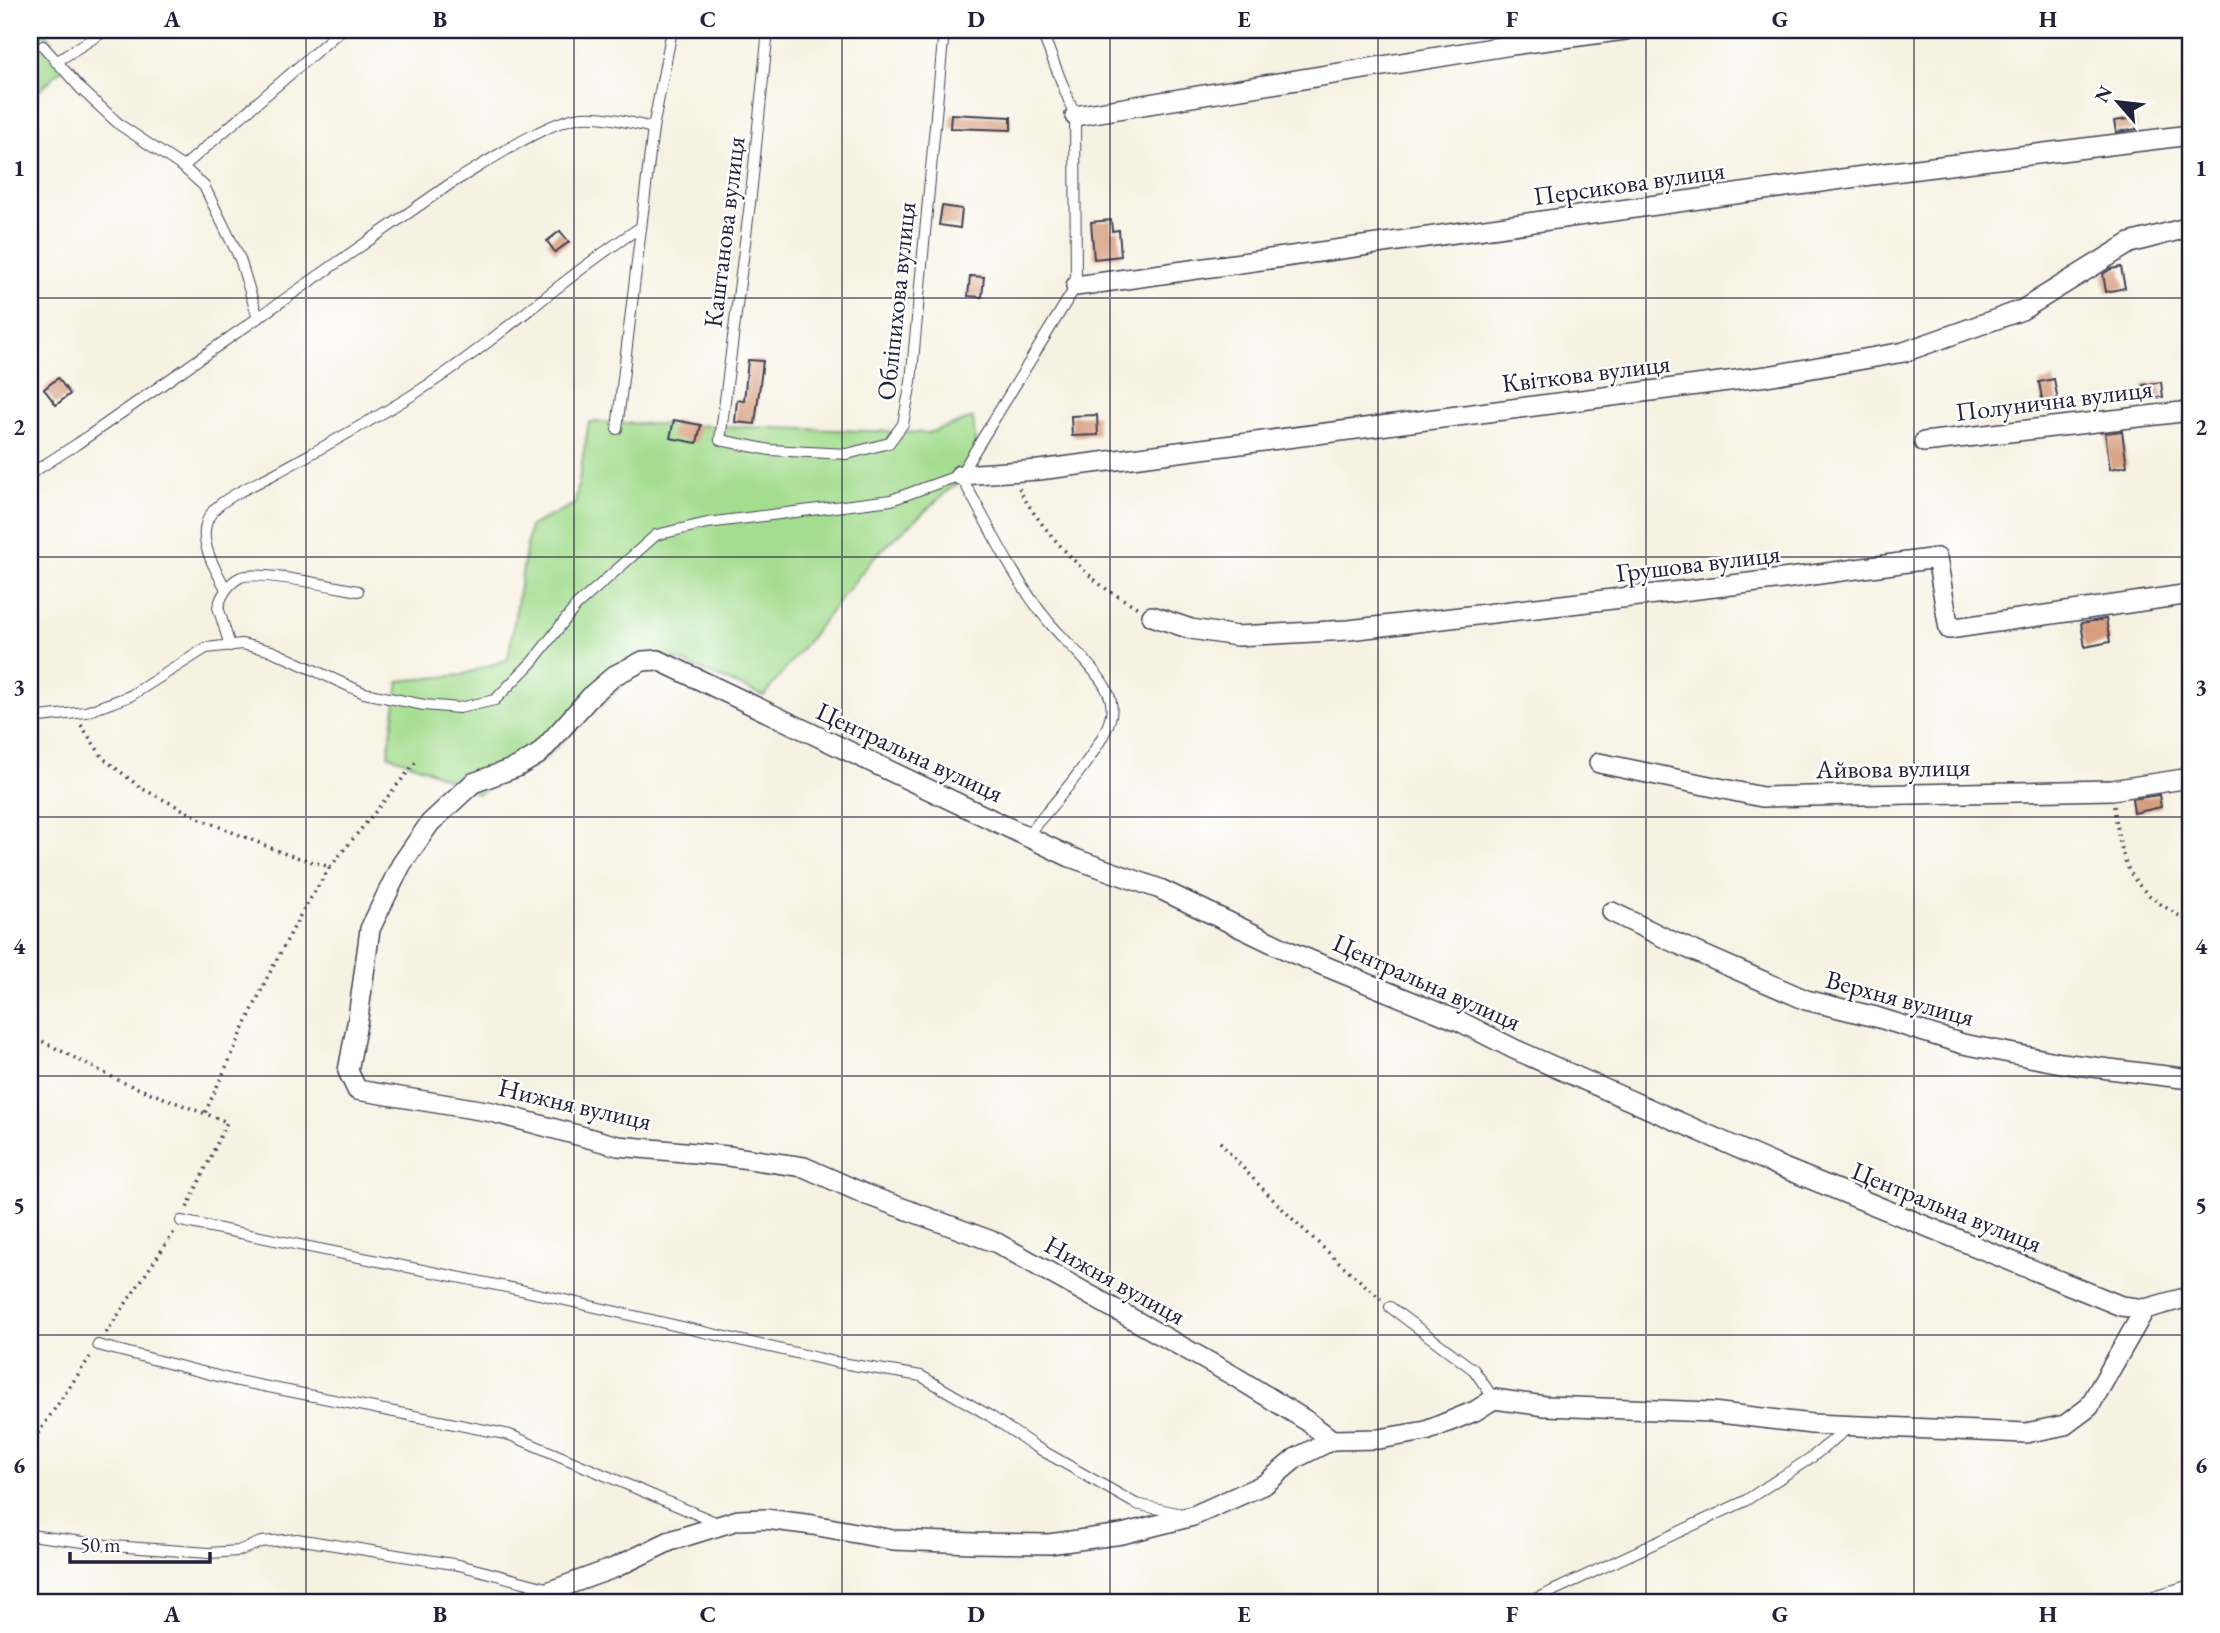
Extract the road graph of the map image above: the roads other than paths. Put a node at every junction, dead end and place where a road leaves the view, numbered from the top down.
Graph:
1 (106, 30) edge
2 (341, 30) edge
3 (672, 30) edge
4 (768, 30) edge
5 (944, 30) edge
6 (1041, 30) edge
7 (1625, 30) edge
8 (43, 46) dead end
9 (56, 62) junction
10 (1075, 116) junction
11 (653, 128) junction
12 (2190, 135) edge
13 (183, 167) junction
14 (640, 227) junction
15 (2190, 227) edge
16 (1076, 286) junction
17 (258, 318) junction
18 (2190, 411) edge
19 (617, 429) dead end
20 (720, 440) joint
21 (1924, 442) dead end
22 (30, 474) edge
23 (960, 475) junction
24 (226, 589) junction
25 (358, 591) dead end
26 (2190, 594) edge
27 (1152, 616) road end
28 (230, 646) junction
29 (698, 680) joint
30 (30, 718) edge
31 (1600, 763) dead end
32 (2190, 778) edge
33 (1026, 836) junction
34 (1612, 912) dead end
35 (2190, 1079) edge
36 (181, 1220) road end
37 (2190, 1300) edge
38 (1390, 1307) road end
39 (2145, 1309) junction
40 (98, 1345) road end
41 (1494, 1399) junction
42 (1851, 1426) junction
43 (1332, 1440) junction
44 (1193, 1516) junction
45 (720, 1525) junction
46 (30, 1535) edge
47 (2190, 1585) edge
48 (551, 1589) junction
49 (517, 1603) edge
50 (1527, 1603) edge
51 (2131, 1603) edge

1 - 9 lane
2 - 13 lane
3 - 11 lane
4 - 20 lane, Каштанова вулиця
5 - 20 lane, Обліпихова вулиця
6 - 10 lane
7 - 10 street
8 - 9 lane
9 - 13 lane
10 - 16 lane
11 - 14 lane
11 - 17 lane
12 - 16 street, Персикова вулиця
13 - 17 lane
14 - 19 lane
14 - 24 lane
15 - 23 street, Квіткова вулиця
16 - 23 lane
17 - 22 lane
18 - 21 street, Полунична вулиця
23 - 28 lane
23 - 33 lane
24 - 25 lane
24 - 28 lane
26 - 27 street, Грушова вулиця
28 - 30 lane
29 - 33 street, Центральна вулиця
29 - 43 street, Нижня вулиця
31 - 32 street, Айвова вулиця
33 - 39 street, Центральна вулиця
34 - 35 street, Верхня вулиця
36 - 44 lane
37 - 39 street
38 - 41 lane
39 - 42 street
40 - 45 lane
41 - 42 street
41 - 43 street
42 - 50 lane
43 - 44 street
44 - 45 street
45 - 48 street
46 - 48 lane
47 - 51 lane
48 - 49 street

